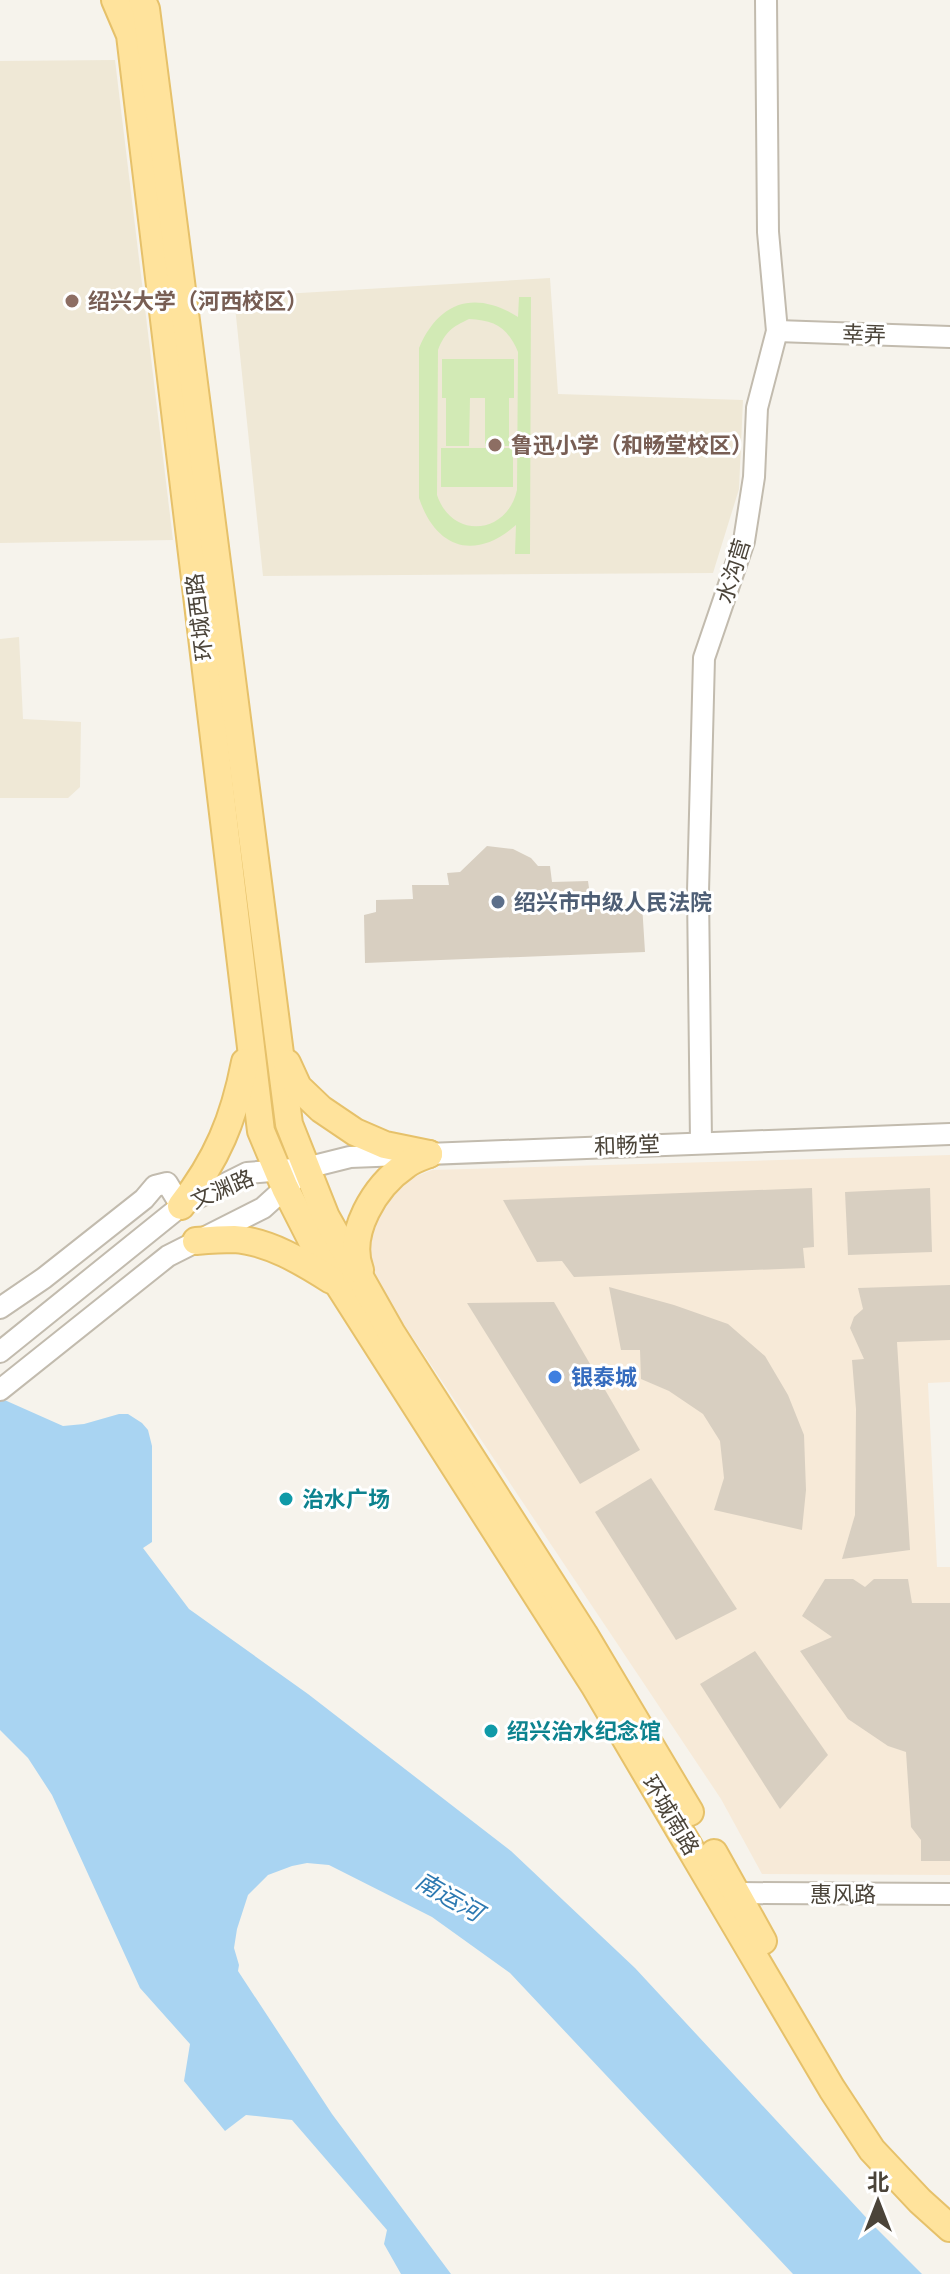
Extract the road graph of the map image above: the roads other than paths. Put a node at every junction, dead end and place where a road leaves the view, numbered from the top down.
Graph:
1 (115, 0) edge
2 (142, 0) edge
3 (766, 0) edge
4 (777, 331) junction
5 (950, 337) edge
6 (275, 1020) junction
7 (248, 1023) junction
8 (950, 1134) edge
9 (701, 1142) junction
10 (429, 1154) junction
11 (306, 1168) junction
12 (282, 1179) junction
13 (181, 1206) junction
14 (315, 1222) junction
15 (196, 1241) junction
16 (337, 1283) junction
17 (369, 1292) junction
18 (0, 1308) edge
19 (0, 1352) edge
20 (0, 1390) edge
21 (737, 1893) junction
22 (950, 1894) edge
23 (950, 2207) edge
24 (950, 2228) edge

1 - 7 main road, 环城西路
2 - 6 main road, 环城西路
3 - 4 street, 水沟营
4 - 5 street, 幸弄
4 - 9 street, 水沟营
6 - 10 main road
6 - 11 main road, 环城西路
7 - 12 main road, 环城西路
7 - 13 main road
8 - 9 street, 和畅堂
9 - 10 street, 和畅堂
10 - 11 street, 和畅堂
10 - 17 main road
11 - 12 street, 文渊路
11 - 14 main road, 环城西路
12 - 13 street, 文渊路
12 - 14 main road, 环城西路
12 - 15 street, 文渊路
13 - 18 street
13 - 19 street, 文渊路
14 - 16 main road, 环城南路
14 - 17 main road, 环城南路
15 - 16 main road
15 - 20 street, 文渊路
16 - 24 main road, 环城南路
17 - 21 main road, 环城南路
21 - 22 street, 惠风路
21 - 23 main road, 环城南路

